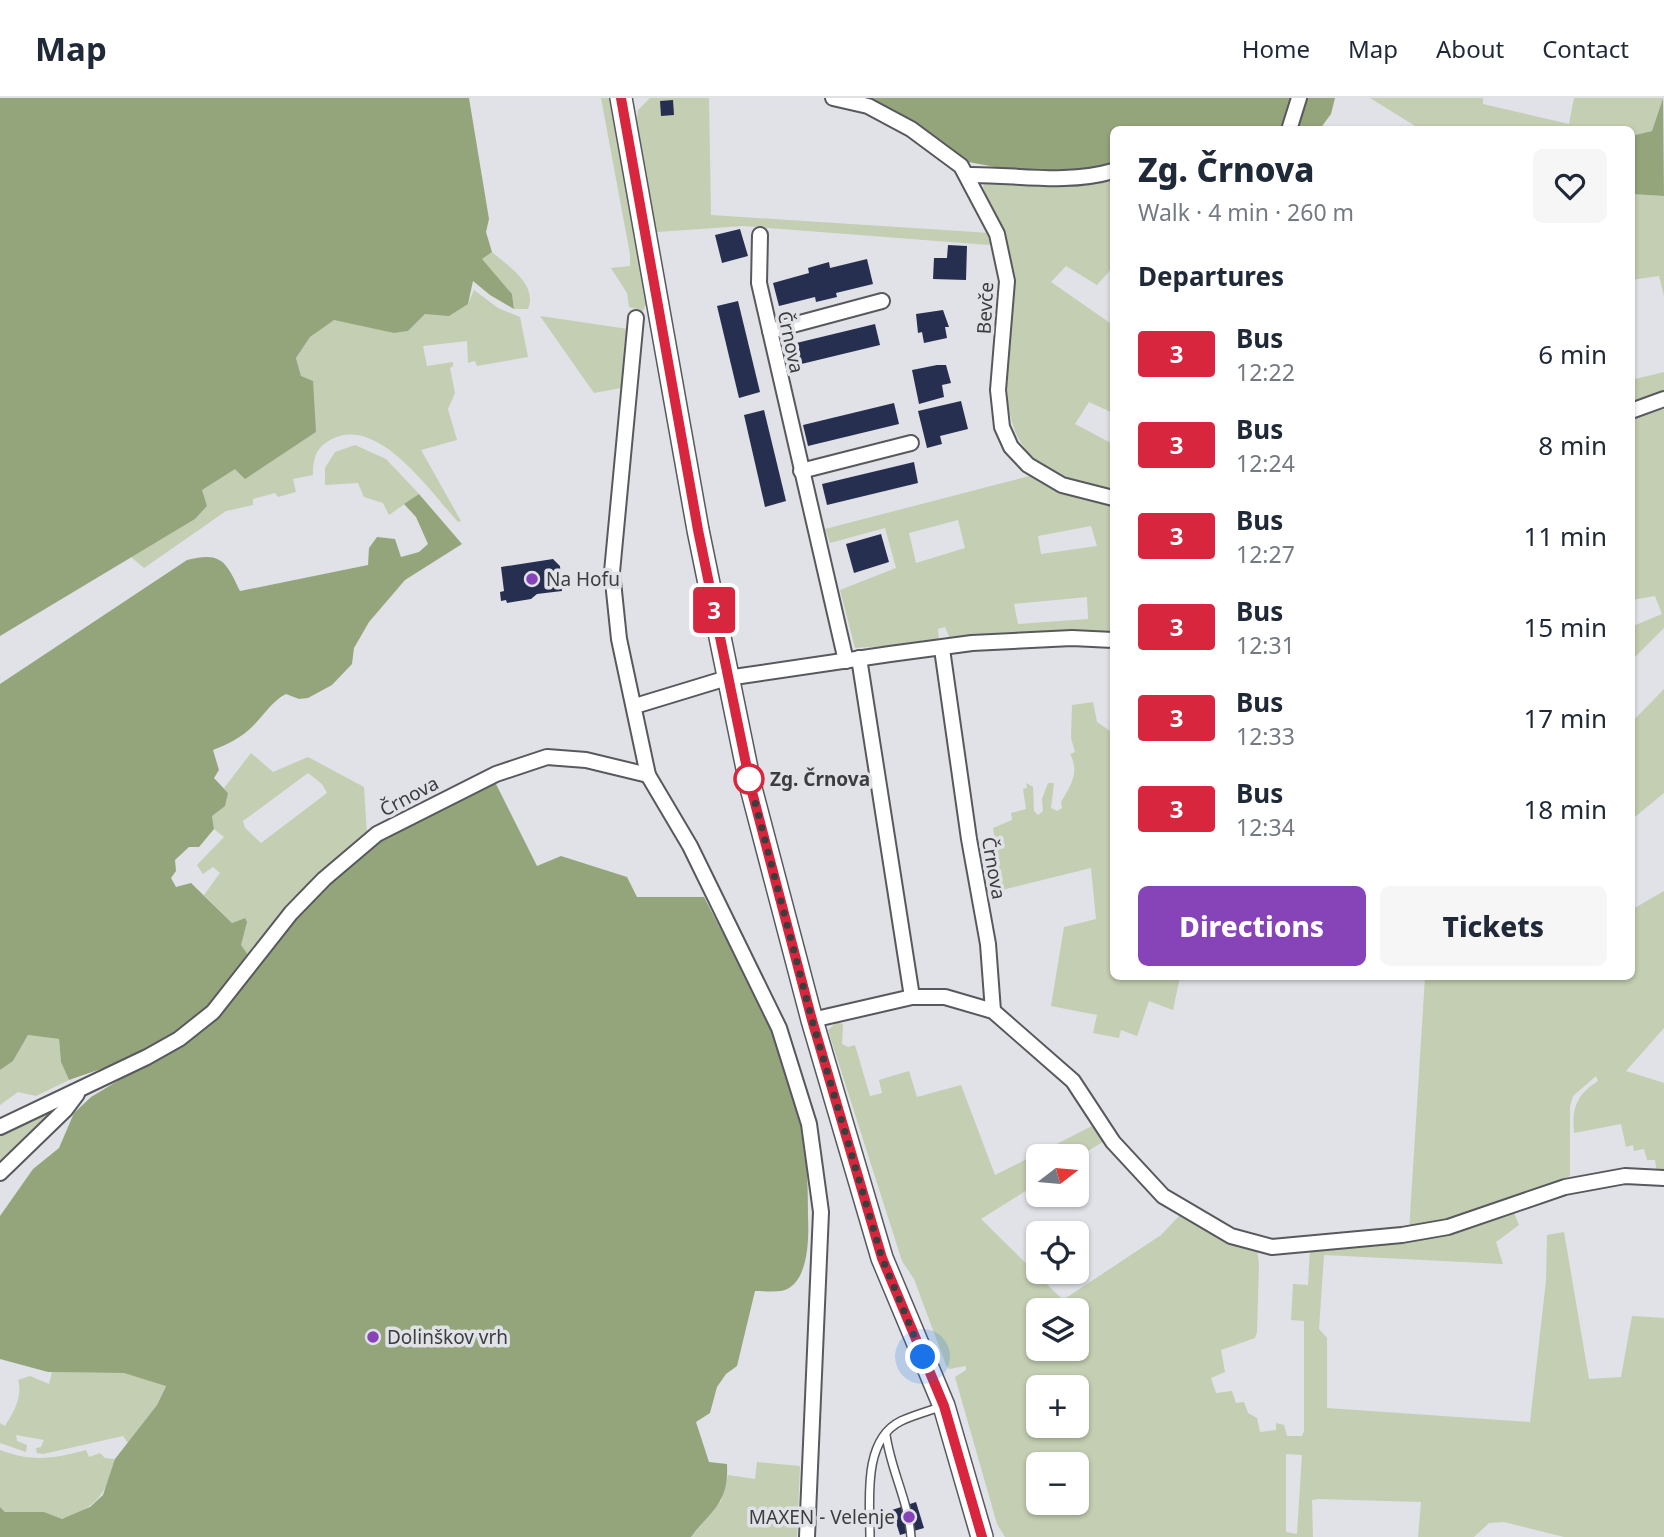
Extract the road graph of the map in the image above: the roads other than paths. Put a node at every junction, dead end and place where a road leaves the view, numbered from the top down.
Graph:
1 (621, 98) edge
2 (833, 98) edge
3 (1299, 98) edge
4 (1290, 126) edge
5 (1110, 171) edge
6 (967, 175) junction
7 (760, 235) dead end
8 (881, 301) dead end
9 (636, 318) dead end
10 (770, 331) junction
11 (1664, 399) edge
12 (1635, 410) edge
13 (911, 443) dead end
14 (802, 471) junction
15 (1110, 497) edge
16 (1110, 640) edge
17 (942, 649) junction
18 (852, 659) junction
19 (727, 678) junction
20 (635, 705) junction
21 (648, 775) junction
22 (912, 997) junction
23 (993, 1011) junction
24 (812, 1020) junction
25 (81, 1090) junction
26 (0, 1127) edge
27 (0, 1173) edge
28 (1664, 1178) edge
29 (944, 1406) junction
30 (886, 1434) junction
31 (807, 1537) edge
32 (870, 1537) edge
33 (911, 1537) edge
34 (982, 1537) edge

1 - 19 main road
2 - 6 street, Bevče
3 - 4 street
5 - 6 street
6 - 15 street, Bevče
7 - 10 street, Črnova
8 - 10 street
9 - 20 street
10 - 14 street, Črnova
11 - 12 street
13 - 14 street
14 - 18 street, Črnova
16 - 17 street
17 - 18 street
17 - 23 street, Črnova
18 - 19 street
18 - 22 street, Črnova
19 - 20 street
19 - 24 main road
20 - 21 street
21 - 25 street, Črnova
21 - 31 street
22 - 23 street
22 - 24 street
23 - 28 street
24 - 29 main road
25 - 26 street, Črnova
25 - 27 street
29 - 30 lane
29 - 34 main road
30 - 32 lane
30 - 33 lane

